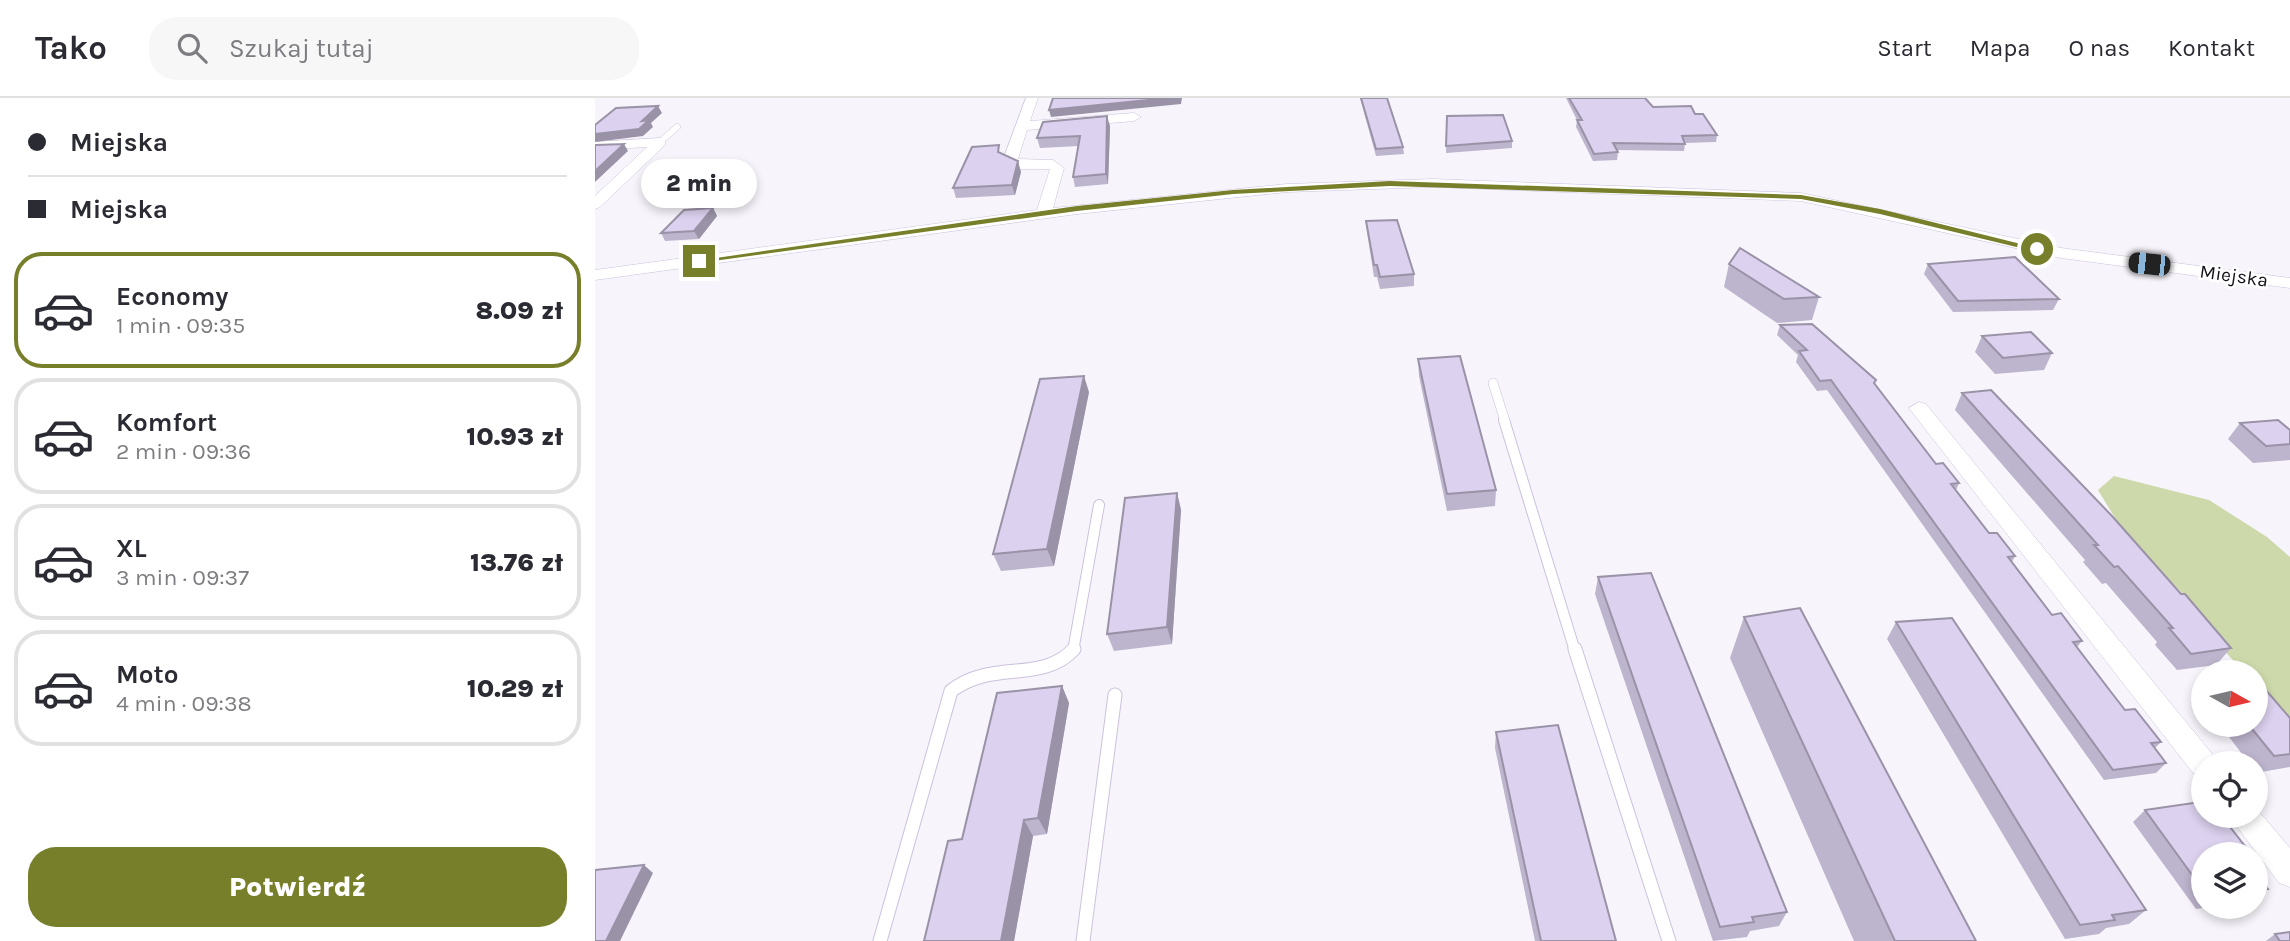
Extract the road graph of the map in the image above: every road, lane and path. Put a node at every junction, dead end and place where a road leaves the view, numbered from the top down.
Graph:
1 (1033, 98) edge
2 (1135, 117) dead end
3 (1022, 126) junction
4 (677, 127) dead end
5 (660, 142) junction
6 (595, 146) edge
7 (622, 177) junction
8 (595, 178) edge
9 (595, 204) edge
10 (1044, 213) junction
11 (595, 275) edge
12 (2290, 283) edge
13 (1493, 383) dead end
14 (1919, 408) dead end
15 (1099, 505) dead end
16 (1115, 695) dead end
17 (2193, 751) edge
18 (2255, 828) edge
19 (2290, 872) edge
20 (880, 941) edge
21 (1083, 941) edge
22 (1669, 941) edge

1 - 3 street
2 - 3 street
3 - 10 street
4 - 5 lane
5 - 6 street
5 - 7 street
7 - 8 street
7 - 9 street
10 - 11 street, Miejska
10 - 12 street, Miejska
13 - 22 lane
14 - 17 street
15 - 20 lane
16 - 21 lane
18 - 19 street

